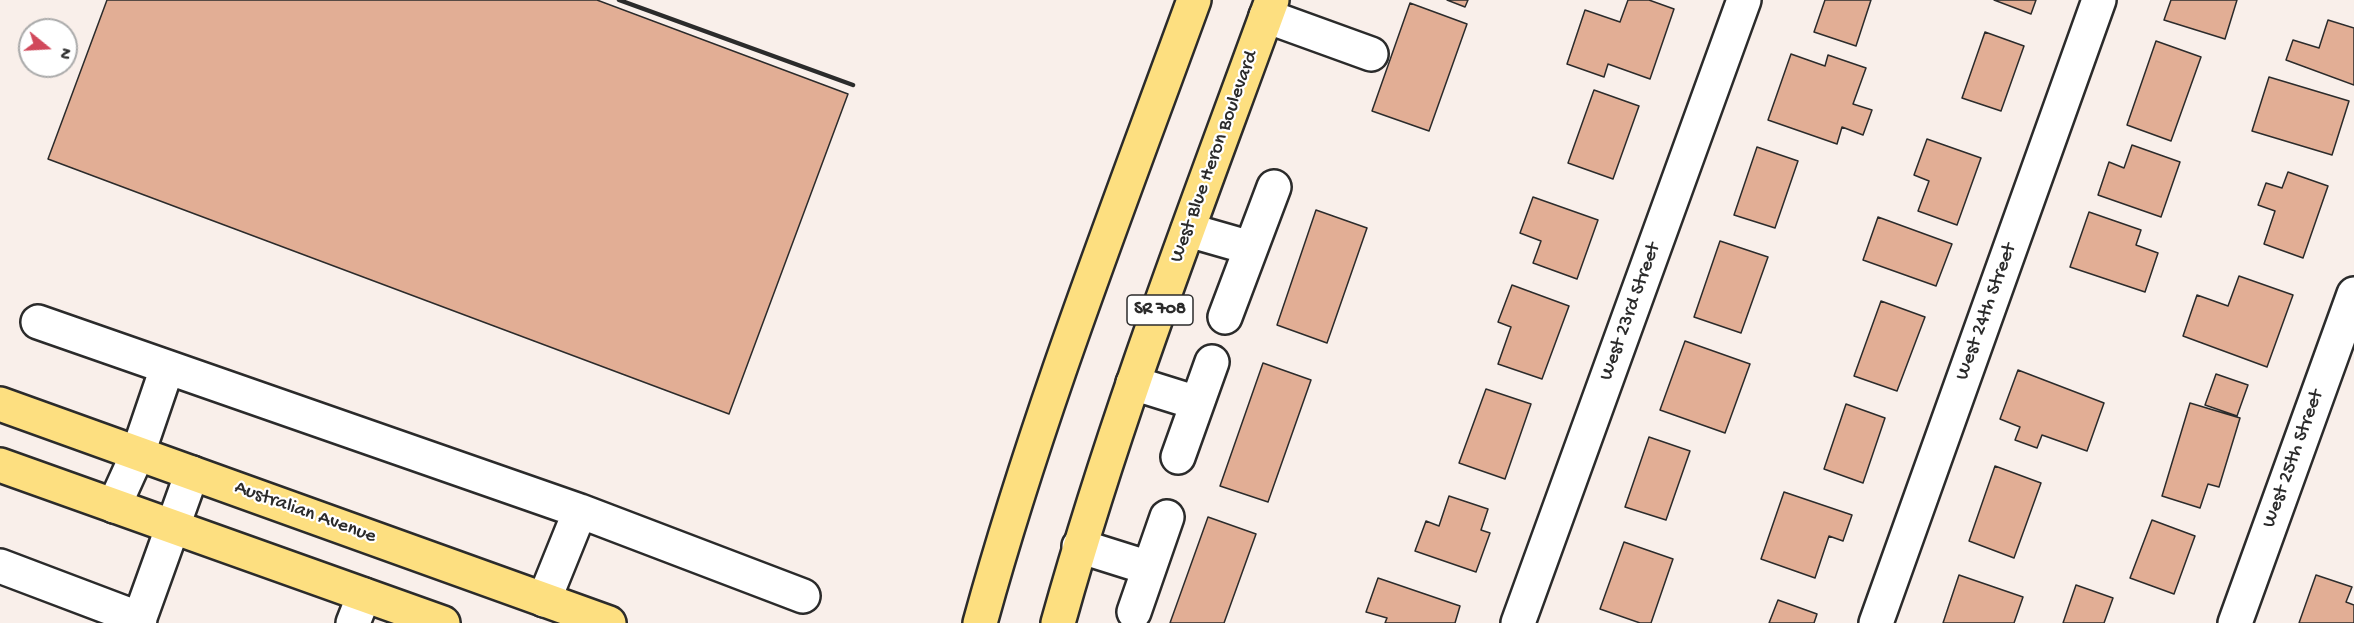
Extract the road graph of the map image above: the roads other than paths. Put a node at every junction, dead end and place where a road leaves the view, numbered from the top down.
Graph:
1 (1194, 0) edge
2 (1744, 0) edge
3 (2099, 0) edge
4 (1269, 8) edge
5 (1371, 54) dead end
6 (1274, 187) dead end
7 (1188, 230) junction
8 (1251, 248) junction
9 (2354, 294) edge
10 (1225, 317) dead end
11 (38, 322) dead end
12 (1212, 362) dead end
13 (167, 368) junction
14 (1133, 383) junction
15 (1197, 403) junction
16 (0, 404) edge
17 (138, 453) junction
18 (1178, 457) dead end
19 (0, 465) edge
20 (192, 473) junction
21 (114, 506) junction
22 (580, 511) junction
23 (1167, 517) dead end
24 (172, 527) junction
25 (1079, 546) junction
26 (0, 566) edge
27 (1149, 568) junction
28 (803, 596) dead end
29 (544, 600) junction
30 (358, 609) edge
31 (1134, 612) dead end
32 (139, 621) edge
33 (442, 623) edge
34 (609, 623) edge
35 (980, 623) edge
36 (1058, 623) edge
37 (1518, 623) edge
38 (1876, 623) edge
39 (2235, 623) edge

1 - 35 main road
2 - 37 street, West 23rd Street
3 - 38 street, West 24th Street
4 - 5 street
4 - 7 main road, West Blue Heron Boulevard / SR 708
6 - 8 street
7 - 8 street
7 - 14 main road, West Blue Heron Boulevard / SR 708
8 - 10 street
9 - 39 street, West 25th Street
11 - 13 street
12 - 15 street
13 - 17 street
13 - 22 street
14 - 15 street
14 - 25 main road, West Blue Heron Boulevard / SR 708
15 - 18 street
16 - 17 main road, Australian Avenue
17 - 20 main road, Australian Avenue
17 - 21 street
19 - 21 main road
20 - 24 street
20 - 29 main road, Australian Avenue
21 - 24 main road
22 - 28 street
22 - 29 street
23 - 27 street
24 - 30 main road
24 - 32 street
25 - 27 street
25 - 36 main road, West Blue Heron Boulevard / SR 708
26 - 32 street
27 - 31 street
29 - 34 main road, Australian Avenue
30 - 33 main road

